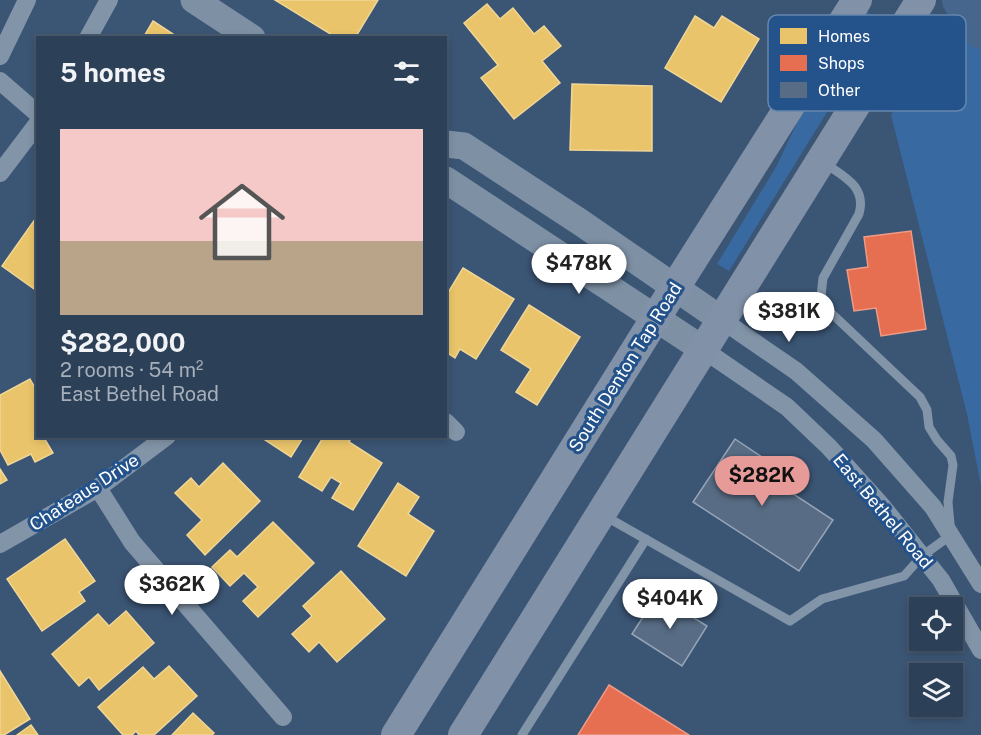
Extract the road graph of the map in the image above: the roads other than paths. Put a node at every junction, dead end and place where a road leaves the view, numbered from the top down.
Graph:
1 (27, 0) edge
2 (109, 0) edge
3 (857, 0) edge
4 (921, 0) edge
5 (205, 3) edge
6 (847, 15) edge
7 (912, 15) edge
8 (89, 36) edge
9 (249, 36) edge
10 (0, 56) edge
11 (0, 81) edge
12 (786, 111) edge
13 (852, 111) edge
14 (36, 112) edge
15 (36, 126) edge
16 (447, 144) edge
17 (821, 161) junction
18 (0, 173) edge
19 (447, 181) edge
20 (674, 288) junction
21 (655, 319) junction
22 (722, 320) junction
23 (704, 350) junction
24 (164, 438) edge
25 (98, 488) junction
26 (601, 513) junction
27 (951, 535) junction
28 (646, 540) junction
29 (0, 544) edge
30 (922, 556) junction
31 (981, 584) edge
32 (981, 650) edge
33 (283, 717) dead end
34 (396, 735) edge
35 (463, 735) edge
36 (522, 735) edge

1 - 10 street
2 - 8 street
3 - 6 main road, South Denton Tap Road
4 - 7 main road
5 - 9 main road
11 - 14 street
12 - 20 main road, South Denton Tap Road
13 - 17 main road
15 - 18 street
16 - 20 main road
17 - 22 main road
17 - 27 lane
19 - 21 main road
20 - 21 main road, South Denton Tap Road
20 - 22 main road
21 - 23 main road
21 - 34 main road, South Denton Tap Road
22 - 23 main road
22 - 27 street, East Bethel Road
23 - 26 main road
23 - 30 street, East Bethel Road
24 - 25 street, Chateaus Drive
25 - 29 street, Chateaus Drive
25 - 33 street
26 - 28 lane
26 - 35 main road
27 - 30 lane
27 - 31 street, East Bethel Road
28 - 30 lane
28 - 36 lane
30 - 32 street, East Bethel Road

